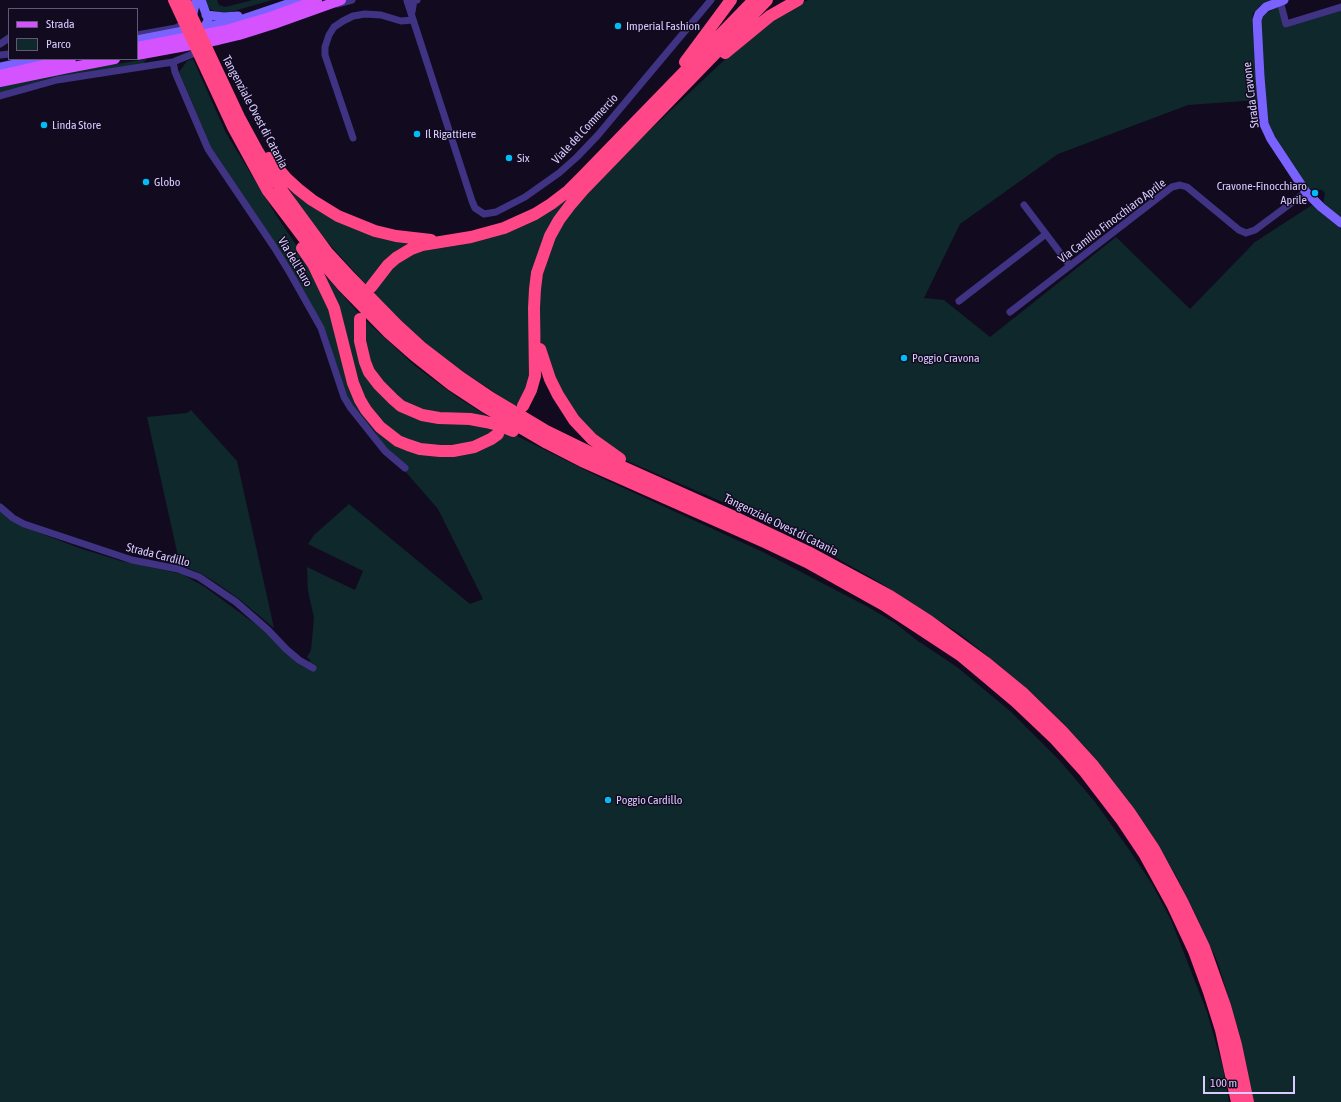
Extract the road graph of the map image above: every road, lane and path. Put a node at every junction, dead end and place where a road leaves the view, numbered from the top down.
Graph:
1 (174, 0) edge
2 (184, 0) edge
3 (196, 0) edge
4 (201, 0) edge
5 (317, 0) edge
6 (340, 0) edge
7 (352, 0) edge
8 (410, 0) edge
9 (417, 0) edge
10 (711, 0) edge
11 (731, 0) edge
12 (754, 0) edge
13 (767, 0) edge
14 (798, 0) edge
15 (295, 1) edge
16 (1282, 1) edge
17 (1341, 7) edge
18 (312, 11) junction
19 (206, 15) junction
20 (192, 19) junction
21 (413, 19) junction
22 (201, 28) junction
23 (138, 34) edge
24 (138, 40) edge
25 (218, 40) junction
26 (138, 47) edge
27 (138, 55) edge
28 (204, 55) junction
29 (34, 60) edge
30 (67, 60) edge
31 (110, 60) edge
32 (173, 62) junction
33 (0, 67) edge
34 (0, 75) edge
35 (0, 82) edge
36 (0, 96) edge
37 (634, 137) junction
38 (353, 138) dead end
39 (616, 142) junction
40 (268, 191) junction
41 (1306, 192) junction
42 (1024, 205) dead end
43 (1341, 223) edge
44 (1046, 234) junction
45 (454, 240) junction
46 (1070, 266) junction
47 (371, 287) dead end
48 (959, 301) dead end
49 (1010, 312) dead end
50 (360, 319) dead end
51 (534, 328) junction
52 (523, 406) dead end
53 (498, 434) dead end
54 (405, 468) dead end
55 (678, 492) junction
56 (665, 497) junction
57 (0, 507) edge
58 (313, 668) dead end
59 (1237, 1102) edge
60 (1248, 1102) edge

1 - 28 highway
2 - 28 highway
3 - 20 street
4 - 19 street
5 - 26 main road
6 - 18 main road
7 - 18 street
8 - 9 street
8 - 21 street
10 - 21 street, Viale del Commercio
11 - 39 highway
12 - 39 highway
13 - 37 highway
14 - 37 highway
15 - 19 street
15 - 22 street
16 - 17 street
16 - 41 street, Strada Cravone
18 - 25 main road
19 - 20 street
19 - 22 street
20 - 22 street
20 - 23 street
21 - 38 street
22 - 24 street
25 - 27 main road
25 - 32 street
28 - 40 highway, Tangenziale Ovest di Catania
28 - 45 highway
28 - 55 highway, Tangenziale Ovest di Catania
29 - 33 street
30 - 34 main road
31 - 35 main road
32 - 36 street
32 - 54 street, Via dell'Euro
37 - 51 highway
39 - 45 highway
40 - 53 highway
40 - 56 highway, Tangenziale Ovest di Catania
41 - 43 street, Strada Cravone
41 - 46 street, Via Camillo Finocchiaro Aprile
42 - 44 street
44 - 46 street
44 - 48 street
45 - 47 highway
46 - 49 street, Via Camillo Finocchiaro Aprile
50 - 56 highway
51 - 52 highway
51 - 55 highway
55 - 60 highway, Tangenziale Ovest di Catania
56 - 59 highway, Tangenziale Ovest di Catania
57 - 58 street, Strada Cardillo

